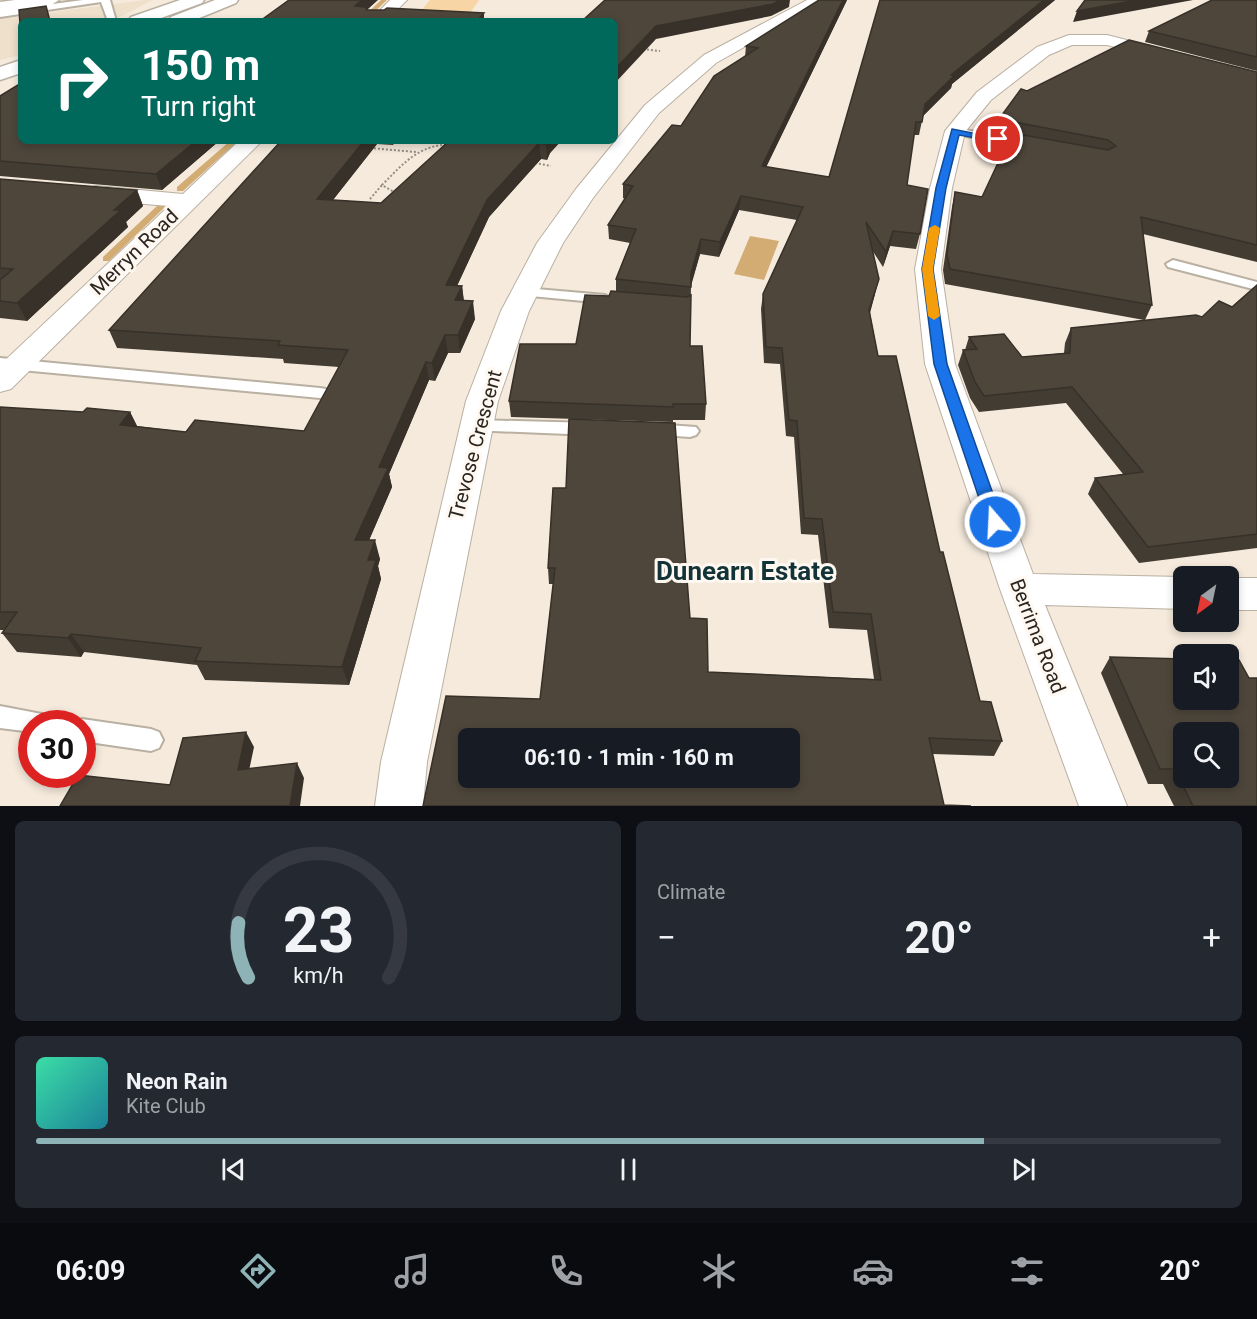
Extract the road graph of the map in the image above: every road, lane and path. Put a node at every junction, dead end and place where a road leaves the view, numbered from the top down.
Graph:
1 (51, 0) edge
2 (196, 0) edge
3 (231, 0) edge
4 (399, 0) edge
5 (819, 0) edge
6 (104, 3) edge
7 (0, 7) edge
8 (17, 12) junction
9 (0, 14) edge
10 (31, 18) edge
11 (37, 18) edge
12 (111, 18) edge
13 (146, 18) edge
14 (185, 18) edge
15 (380, 18) edge
16 (639, 49) edge
17 (660, 51) dead end
18 (1180, 59) edge
19 (18, 67) edge
20 (0, 74) edge
21 (18, 80) edge
22 (0, 86) edge
23 (955, 131) junction
24 (248, 144) edge
25 (435, 144) edge
26 (449, 144) edge
27 (1035, 146) edge
28 (462, 147) edge
29 (370, 148) dead end
30 (417, 152) junction
31 (529, 161) edge
32 (551, 166) dead end
33 (382, 185) junction
34 (71, 191) edge
35 (400, 194) edge
36 (370, 199) dead end
37 (188, 201) junction
38 (1173, 264) dead end
39 (1257, 286) edge
40 (525, 292) junction
41 (617, 300) edge
42 (6, 370) edge
43 (320, 393) dead end
44 (476, 426) junction
45 (609, 429) edge
46 (632, 430) edge
47 (690, 431) dead end
48 (1019, 589) junction
49 (1173, 593) edge
50 (1239, 594) edge
51 (1257, 594) edge
52 (0, 717) edge
53 (18, 720) edge
54 (96, 732) edge
55 (151, 740) dead end
56 (399, 806) edge
57 (1103, 806) edge

1 - 7 main road
2 - 13 main road
3 - 14 main road
4 - 15 street
5 - 40 street, Trevose Crescent
6 - 8 lane
6 - 11 lane
6 - 12 lane
8 - 9 lane
8 - 10 lane
16 - 17 path
18 - 23 street, Berrima Road
19 - 20 main road
21 - 22 main road
23 - 27 lane
23 - 48 street, Berrima Road
24 - 37 street, Merryn Road
25 - 30 path
26 - 28 path
29 - 30 path
30 - 33 path
31 - 32 path
33 - 35 path
33 - 36 path
34 - 37 street
37 - 42 street, Merryn Road
38 - 39 lane
40 - 41 lane
40 - 44 street, Trevose Crescent
42 - 43 lane
44 - 45 lane
44 - 56 street, Trevose Crescent
46 - 47 lane
48 - 49 street
48 - 57 street, Berrima Road
50 - 51 street
52 - 53 lane
54 - 55 lane

